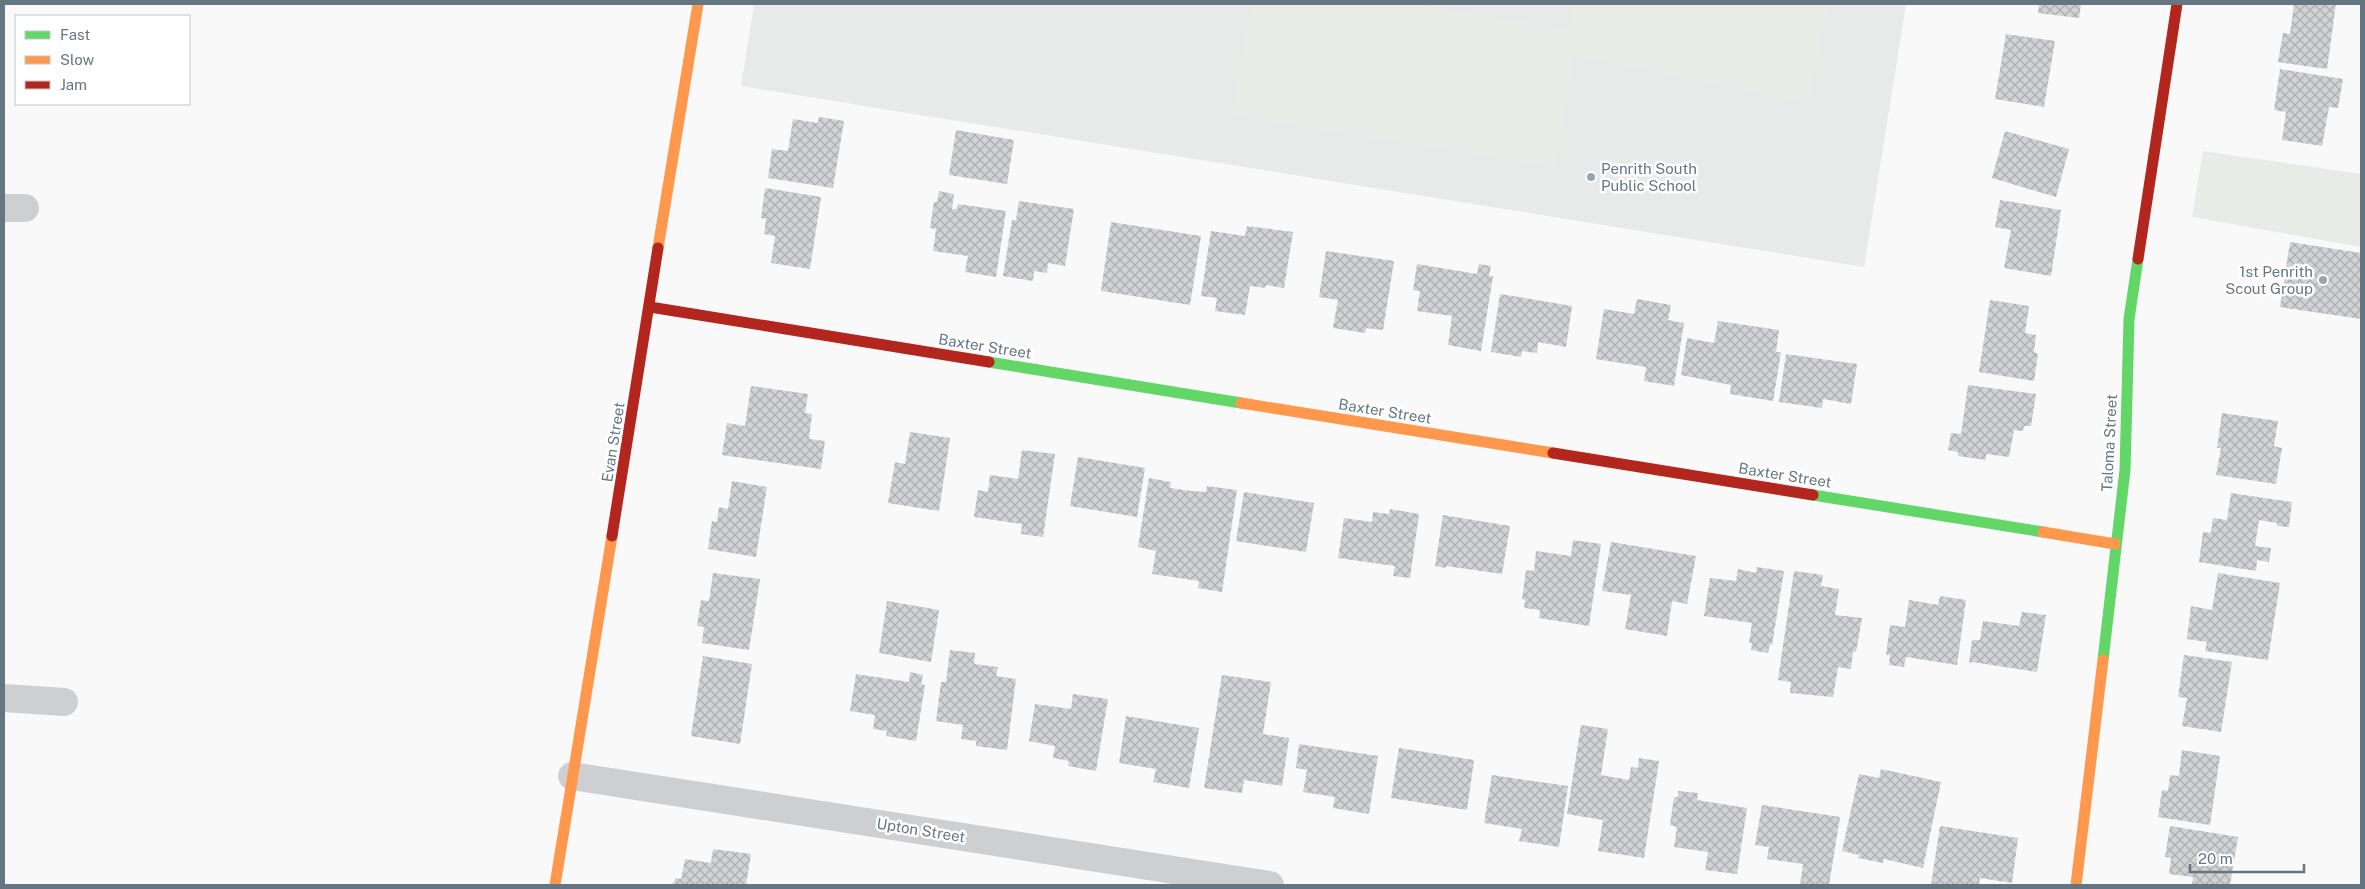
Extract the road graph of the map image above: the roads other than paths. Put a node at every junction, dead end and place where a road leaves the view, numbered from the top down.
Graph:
1 (698, 4) edge
2 (2177, 4) edge
3 (650, 307) junction
4 (2115, 544) junction
5 (4, 698) edge
6 (64, 702) dead end
7 (572, 776) junction
8 (555, 885) edge
9 (1270, 885) edge
10 (2076, 885) edge

1 - 3 street, Evan Street
2 - 4 street, Taloma Street
3 - 4 street, Baxter Street
3 - 7 street, Evan Street
4 - 10 street, Taloma Street
5 - 6 street
7 - 8 street, Evan Street
7 - 9 street, Upton Street

